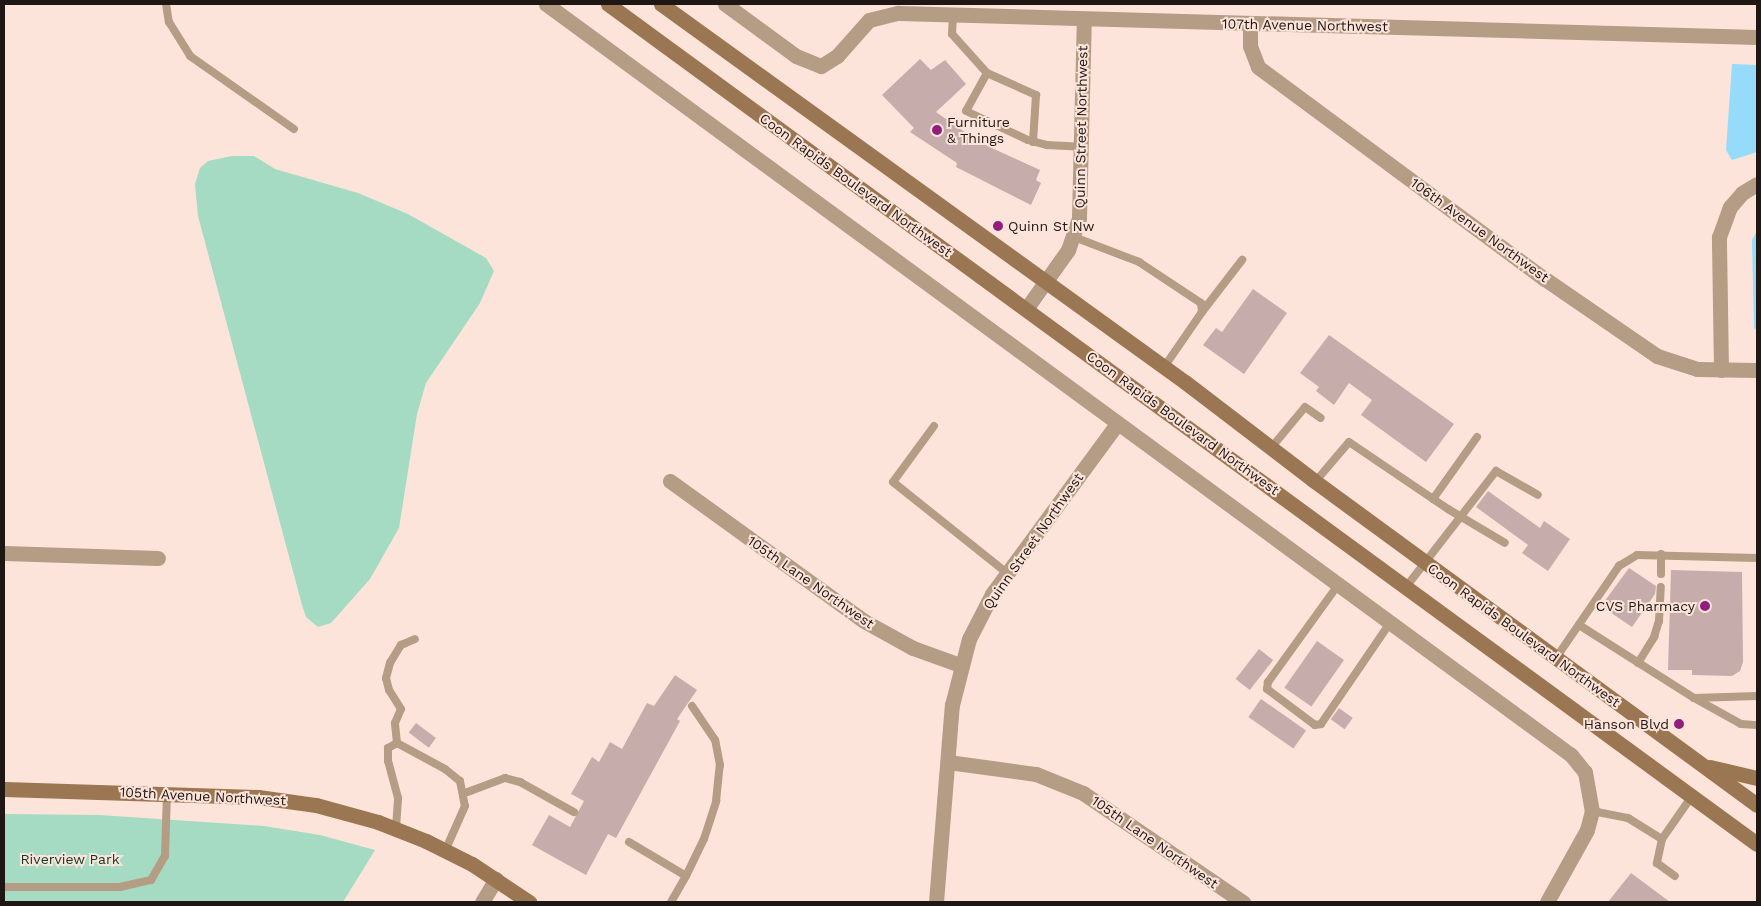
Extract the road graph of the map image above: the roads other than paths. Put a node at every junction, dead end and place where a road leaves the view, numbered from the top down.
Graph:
1 (166, 4) edge
2 (546, 4) edge
3 (608, 4) edge
4 (661, 4) edge
5 (725, 4) edge
6 (953, 15) junction
7 (1084, 20) junction
8 (1250, 24) junction
9 (1757, 37) edge
10 (987, 73) junction
11 (294, 129) dead end
12 (1033, 142) junction
13 (1081, 147) junction
14 (1757, 184) edge
15 (1074, 238) junction
16 (1242, 260) dead end
17 (1045, 282) junction
18 (1026, 309) junction
19 (1202, 312) junction
20 (1164, 367) junction
21 (1722, 370) junction
22 (1757, 370) edge
23 (1321, 418) dead end
24 (1117, 424) junction
25 (934, 426) dead end
26 (1477, 437) dead end
27 (1271, 448) junction
28 (670, 481) dead end
29 (1316, 482) junction
30 (1538, 495) dead end
31 (1432, 499) junction
32 (1460, 517) junction
33 (1505, 544) dead end
34 (4, 553) edge
35 (1660, 554) junction
36 (158, 558) dead end
37 (1757, 558) edge
38 (1424, 562) junction
39 (1007, 573) junction
40 (1660, 574) dead end
41 (1338, 585) junction
42 (1406, 586) junction
43 (1661, 587) dead end
44 (1390, 623) junction
45 (1579, 626) junction
46 (416, 639) dead end
47 (1556, 658) junction
48 (1638, 663) junction
49 (960, 665) junction
50 (1757, 696) edge
51 (1694, 698) junction
52 (692, 706) dead end
53 (1757, 725) edge
54 (397, 743) junction
55 (948, 762) junction
56 (1701, 765) junction
57 (1757, 778) edge
58 (4, 789) edge
59 (464, 792) junction
60 (167, 793) junction
61 (1692, 796) junction
62 (1757, 806) edge
63 (1592, 811) junction
64 (574, 812) dead end
65 (396, 828) junction
66 (1662, 839) junction
67 (629, 842) dead end
68 (1757, 844) edge
69 (445, 850) junction
70 (686, 876) junction
71 (1675, 876) dead end
72 (496, 879) junction
73 (4, 887) edge
74 (482, 902) edge
75 (529, 902) edge
76 (672, 902) edge
77 (936, 902) edge
78 (1243, 902) edge
79 (1547, 902) edge

1 - 11 lane
2 - 24 street
3 - 18 main road, Coon Rapids Boulevard Northwest
4 - 17 main road, Coon Rapids Boulevard Northwest
5 - 6 street, 107th Avenue Northwest
6 - 7 street, 107th Avenue Northwest
6 - 10 lane
7 - 8 street, 107th Avenue Northwest
7 - 13 street, Quinn Street Northwest
8 - 9 street, 107th Avenue Northwest
8 - 21 street, 106th Avenue Northwest
10 - 12 lane
10 - 12 lane
12 - 13 lane
13 - 15 street, Quinn Street Northwest
14 - 21 street
15 - 17 street, Quinn Street Northwest
15 - 19 lane
16 - 19 lane
17 - 18 street, Quinn Street Northwest
17 - 20 main road, Coon Rapids Boulevard Northwest
18 - 42 main road, Coon Rapids Boulevard Northwest
19 - 20 lane
20 - 27 main road, Coon Rapids Boulevard Northwest
21 - 22 street, 106th Avenue Northwest
23 - 27 lane
24 - 39 street, Quinn Street Northwest
24 - 41 street
25 - 39 lane
26 - 31 lane
27 - 29 main road, Coon Rapids Boulevard Northwest
28 - 49 street, 105th Lane Northwest
29 - 31 lane
29 - 38 main road, Coon Rapids Boulevard Northwest
30 - 32 lane
31 - 32 lane
32 - 33 lane
32 - 38 lane
34 - 36 street
35 - 37 lane
35 - 40 lane
35 - 45 lane
38 - 42 lane
38 - 47 main road, Coon Rapids Boulevard Northwest
39 - 49 street, Quinn Street Northwest
41 - 44 street
41 - 44 lane
42 - 61 main road, Coon Rapids Boulevard Northwest
43 - 48 lane
44 - 63 street
45 - 47 lane
45 - 48 lane
46 - 54 lane
47 - 56 main road, Coon Rapids Boulevard Northwest
48 - 51 lane
49 - 55 street, Quinn Street Northwest
50 - 51 lane
51 - 53 lane
52 - 70 lane
54 - 59 lane
54 - 65 lane
55 - 77 street, Quinn Street Northwest
55 - 78 street, 105th Lane Northwest
56 - 57 main road
56 - 62 main road, Coon Rapids Boulevard Northwest
58 - 60 main road, 105th Avenue Northwest
59 - 64 lane
59 - 69 lane
60 - 65 main road, 105th Avenue Northwest
60 - 73 lane
61 - 66 lane
61 - 68 main road, Coon Rapids Boulevard Northwest
63 - 66 lane
63 - 79 street
65 - 69 main road, 105th Avenue Northwest
66 - 71 lane
67 - 70 lane
69 - 72 main road, 105th Avenue Northwest
70 - 76 lane
72 - 74 street
72 - 75 main road, 105th Avenue Northwest

